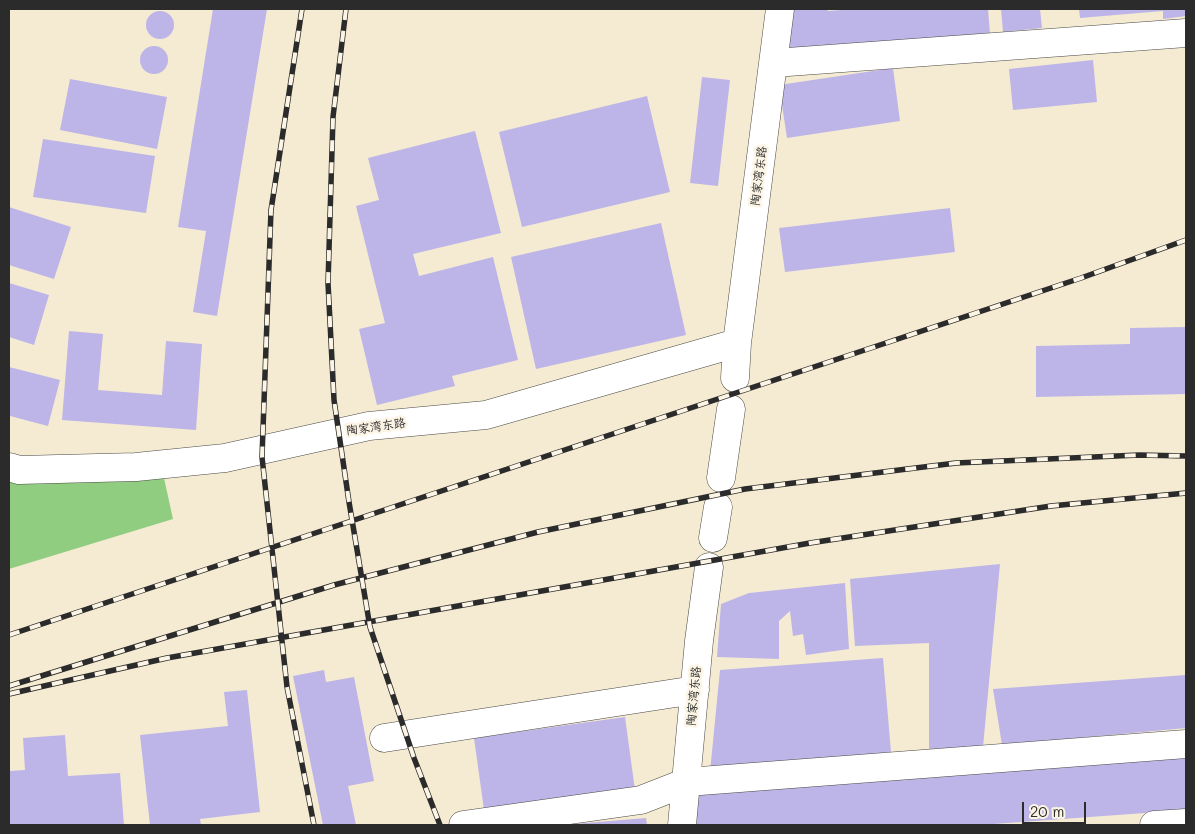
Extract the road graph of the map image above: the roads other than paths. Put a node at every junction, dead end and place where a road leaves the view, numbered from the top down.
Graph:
1 (780, 9) edge
2 (1186, 33) edge
3 (774, 63) junction
4 (737, 343) junction
5 (735, 378) dead end
6 (731, 408) dead end
7 (9, 468) edge
8 (721, 478) dead end
9 (718, 507) dead end
10 (713, 538) dead end
11 (709, 567) dead end
12 (695, 690) junction
13 (384, 738) dead end
14 (1186, 744) edge
15 (686, 782) junction
16 (1186, 823) edge
17 (463, 825) edge
18 (682, 825) edge
19 (1154, 825) edge

1 - 3 street, 陶家湾东路
2 - 3 street
3 - 4 street, 陶家湾东路
4 - 5 street, 陶家湾东路
4 - 7 street, 陶家湾东路
6 - 8 street
9 - 10 street
11 - 12 street, 陶家湾东路
12 - 13 street
12 - 15 street, 陶家湾东路
14 - 15 street
15 - 17 street
15 - 18 street, 陶家湾东路
16 - 19 street

